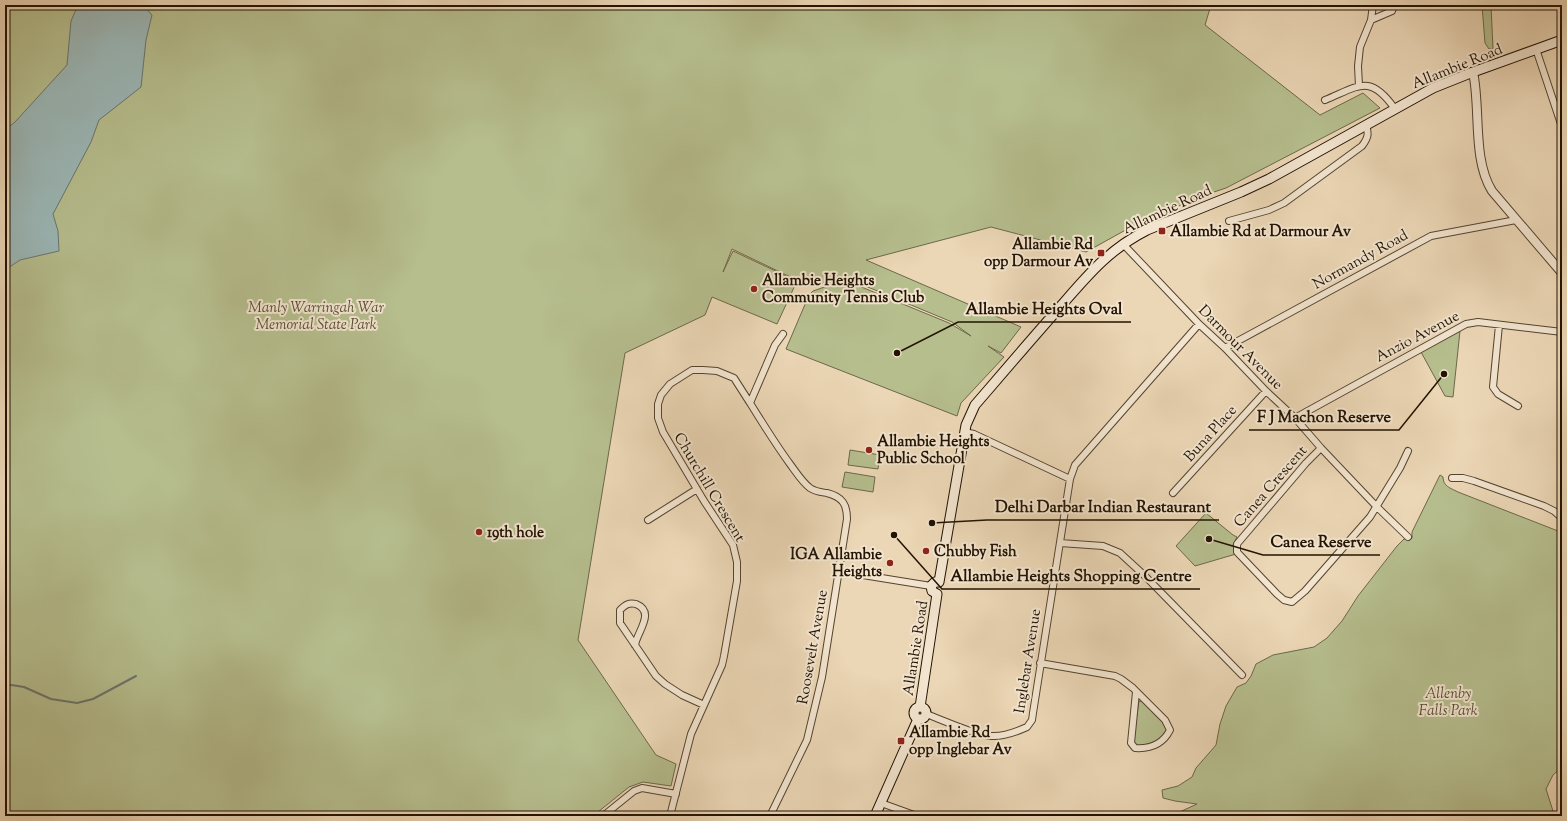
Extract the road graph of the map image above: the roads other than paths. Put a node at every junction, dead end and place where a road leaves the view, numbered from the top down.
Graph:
1 (1373, 5) edge
2 (1394, 5) edge
3 (1372, 20) junction
4 (1562, 40) edge
5 (1536, 50) junction
6 (1473, 72) junction
7 (1358, 86) junction
8 (1325, 100) dead end
9 (1395, 109) junction
10 (1366, 125) junction
11 (1562, 128) edge
12 (1516, 220) junction
13 (1230, 221) dead end
14 (1123, 244) junction
15 (1562, 273) edge
16 (1199, 324) junction
17 (1499, 325) junction
18 (1562, 332) edge
19 (783, 334) dead end
20 (1225, 348) junction
21 (1266, 391) junction
22 (750, 403) junction
23 (1518, 406) dead end
24 (1295, 418) junction
25 (964, 432) junction
26 (1321, 448) junction
27 (1408, 451) dead end
28 (1452, 478) dead end
29 (1070, 479) junction
30 (697, 489) junction
31 (1173, 494) dead end
32 (1377, 507) junction
33 (1562, 518) edge
34 (648, 520) dead end
35 (1408, 537) dead end
36 (1060, 543) junction
37 (838, 571) junction
38 (936, 587) junction
39 (635, 644) junction
40 (1040, 663) junction
41 (1242, 675) dead end
42 (1136, 692) junction
43 (704, 705) junction
44 (921, 713) junction
45 (676, 794) junction
46 (881, 803) junction
47 (603, 816) edge
48 (670, 816) edge
49 (770, 816) edge
50 (875, 816) edge
51 (917, 816) edge

1 - 3 street
2 - 3 street
3 - 7 street
4 - 5 main road, Allambie Road
5 - 6 main road, Allambie Road
5 - 11 street
6 - 9 main road, Allambie Road
6 - 12 street
7 - 8 street
7 - 9 street
9 - 10 main road, Allambie Road
10 - 13 street
10 - 14 main road, Allambie Road
12 - 15 street
12 - 20 street, Normandy Road
14 - 16 street, Darmour Avenue
14 - 25 main road, Allambie Road
16 - 20 street, Darmour Avenue
16 - 29 street, Inglebar Avenue
17 - 18 street, Anzio Avenue
17 - 23 street
17 - 24 street, Anzio Avenue
19 - 22 street
20 - 21 street, Darmour Avenue
21 - 24 street, Darmour Avenue
21 - 31 street, Buna Place
22 - 30 street, Churchill Crescent
22 - 37 street, Roosevelt Avenue
24 - 26 street, Darmour Avenue
25 - 29 street
25 - 38 main road, Allambie Road
26 - 32 street, Darmour Avenue
26 - 32 street, Canea Crescent
27 - 32 street
28 - 33 street
29 - 36 street, Inglebar Avenue
30 - 34 street
30 - 43 street, Churchill Crescent
32 - 35 street, Darmour Avenue
36 - 40 street, Inglebar Avenue
36 - 41 street
37 - 38 street
37 - 49 street, Roosevelt Avenue
38 - 44 main road, Allambie Road
39 - 39 street
39 - 43 street
40 - 42 street
40 - 44 street, Inglebar Avenue
42 - 42 street
43 - 45 street, Churchill Crescent
44 - 46 main road, Allambie Road
45 - 47 street
45 - 48 street, Churchill Crescent
46 - 50 main road, Allambie Road
46 - 51 street

